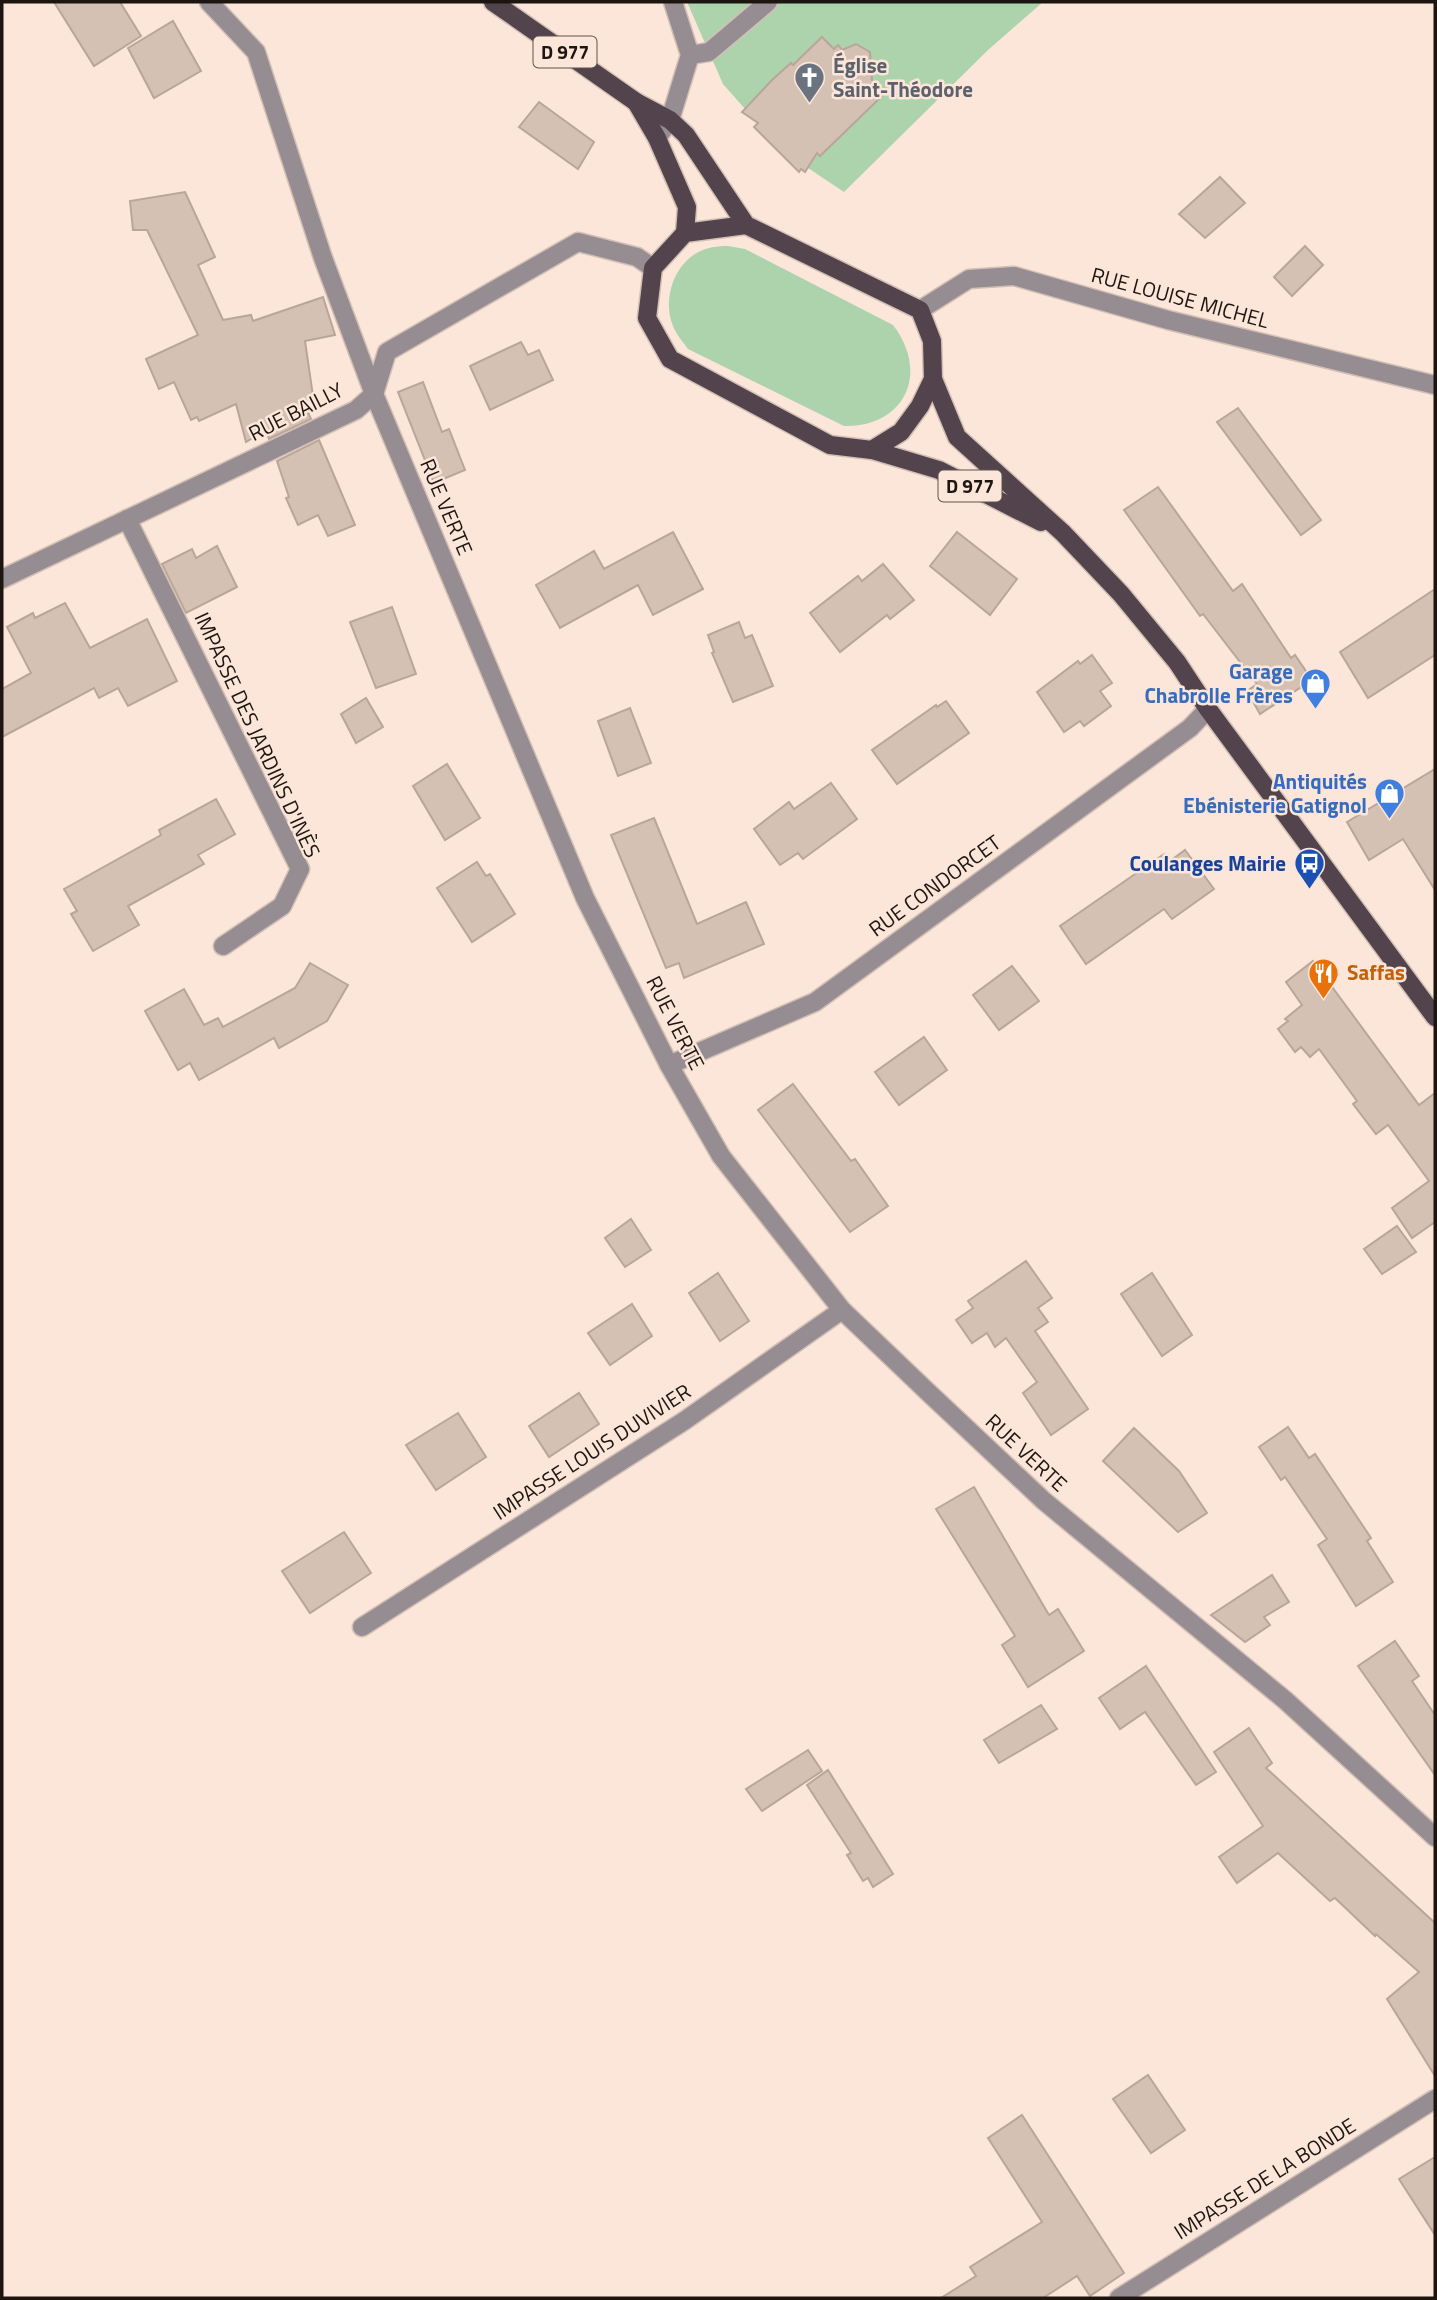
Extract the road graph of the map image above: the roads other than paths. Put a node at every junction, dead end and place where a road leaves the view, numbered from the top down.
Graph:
1 (209, 2) edge
2 (493, 2) edge
3 (673, 2) edge
4 (768, 2) edge
5 (690, 55) junction
6 (636, 102) junction
7 (670, 120) junction
8 (657, 138) junction
9 (746, 225) junction
10 (685, 233) junction
11 (653, 268) junction
12 (920, 310) junction
13 (933, 379) junction
14 (1435, 385) edge
15 (374, 394) junction
16 (872, 450) junction
17 (127, 519) junction
18 (1063, 533) junction
19 (2, 579) edge
20 (1208, 709) junction
21 (223, 946) dead end
22 (1435, 1017) edge
23 (669, 1065) junction
24 (842, 1310) junction
25 (362, 1627) dead end
26 (1435, 1837) edge
27 (1435, 2099) edge
28 (1119, 2298) edge

1 - 15 street, RUE VERTE
2 - 6 main road, D 977
3 - 5 street
4 - 5 street
5 - 7 street
6 - 7 main road, D 977
6 - 8 main road, D 977
7 - 8 street
7 - 9 main road, D 977
8 - 10 main road, D 977
9 - 10 main road
9 - 12 main road
10 - 11 main road
11 - 15 street, RUE BAILLY
11 - 16 main road
12 - 13 main road
12 - 14 street, RUE LOUISE MICHEL
13 - 16 main road
13 - 18 main road, D 977
15 - 17 street, RUE BAILLY
15 - 23 street, RUE VERTE
16 - 18 main road, D 977
17 - 19 street, RUE BAILLY
17 - 21 street, IMPASSE DES JARDINS D'INÈS
18 - 20 main road, D 977
20 - 22 main road, D 977
20 - 23 street, RUE CONDORCET
23 - 24 street, RUE VERTE
24 - 25 street, IMPASSE LOUIS DUVIVIER
24 - 26 street, RUE VERTE
27 - 28 street, IMPASSE DE LA BONDE

